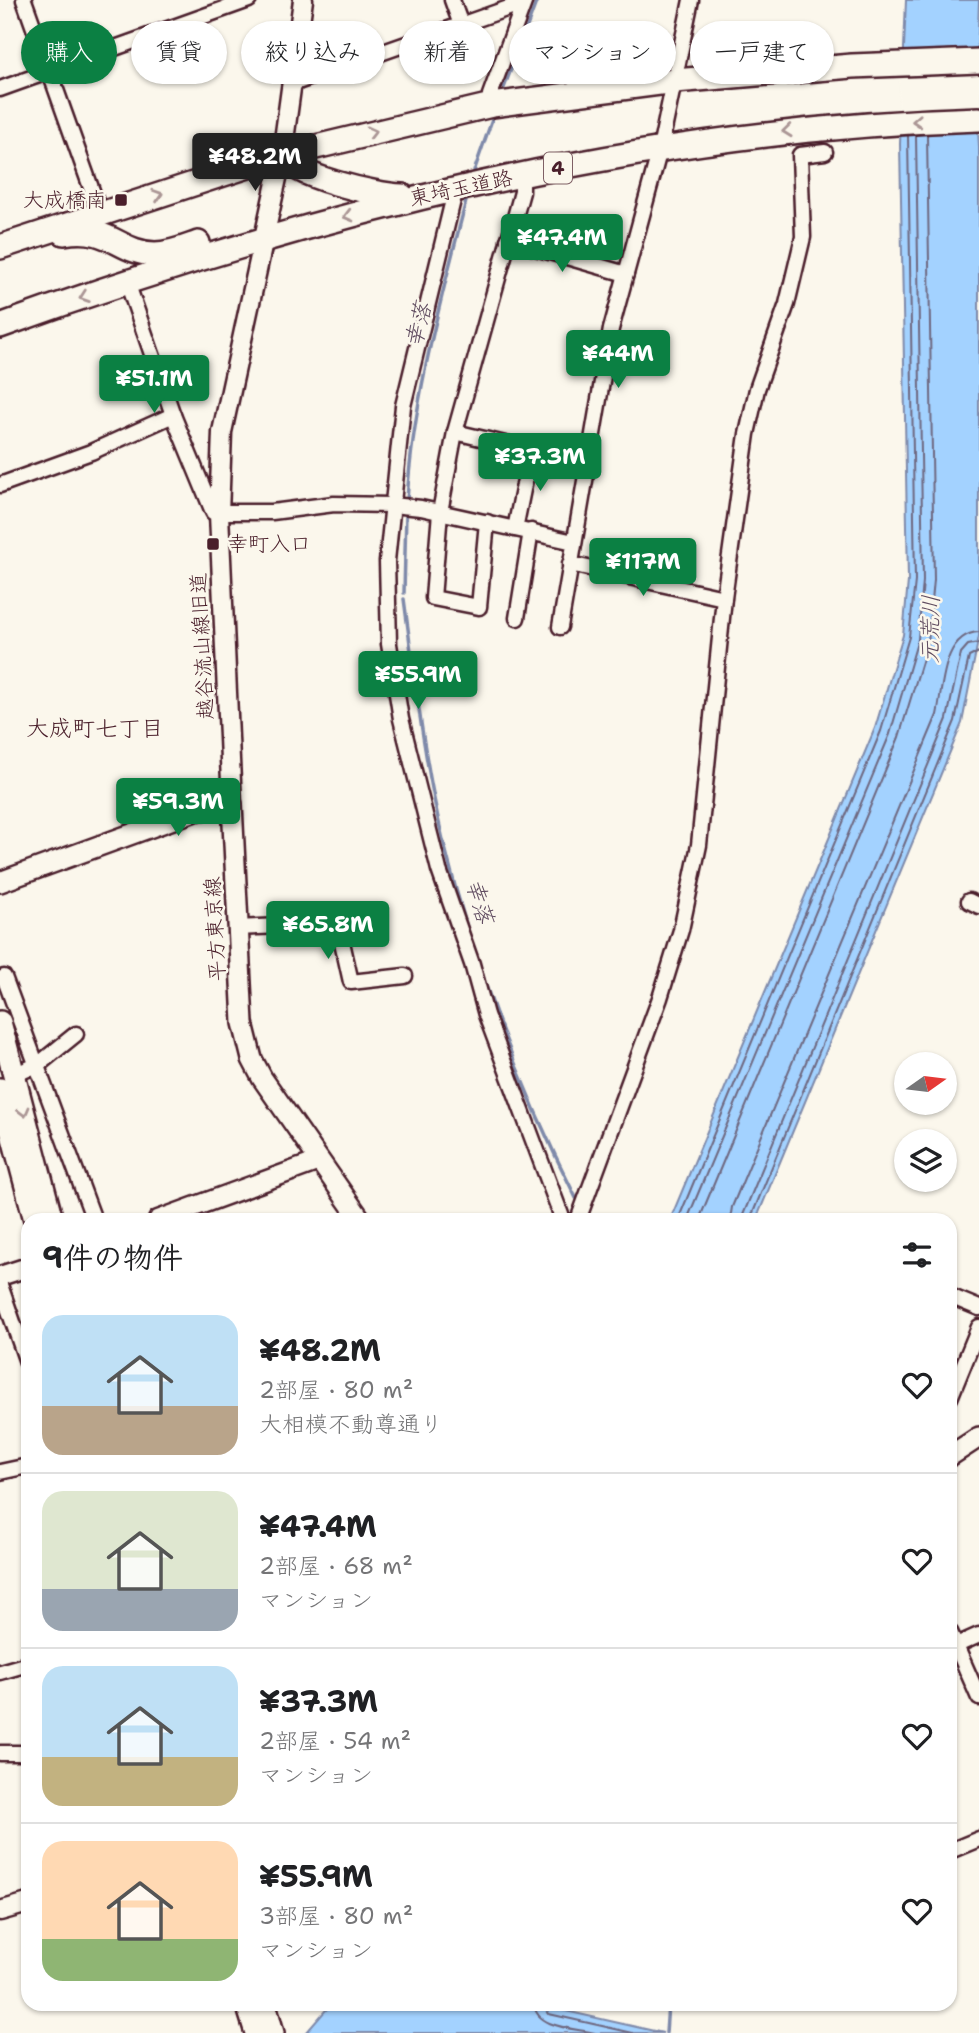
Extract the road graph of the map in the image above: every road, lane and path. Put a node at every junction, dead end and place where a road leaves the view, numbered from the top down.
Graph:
1 (24, 0) edge
2 (248, 0) edge
3 (303, 0) edge
4 (452, 0) edge
5 (691, 0) edge
6 (524, 2) edge
7 (499, 6) edge
8 (32, 21) edge
9 (300, 21) edge
10 (460, 21) edge
11 (469, 21) edge
12 (117, 47) edge
13 (979, 61) edge
14 (676, 76) edge
15 (21, 81) edge
16 (676, 81) edge
17 (55, 84) edge
18 (292, 84) edge
19 (652, 84) edge
20 (674, 84) edge
21 (0, 89) edge
22 (492, 105) junction
23 (979, 119) edge
24 (660, 149) junction
25 (825, 152) dead end
26 (282, 155) junction
27 (522, 175) junction
28 (453, 189) junction
29 (415, 197) junction
30 (100, 213) junction
31 (265, 238) junction
32 (508, 240) junction
33 (10, 244) edge
34 (626, 274) junction
35 (127, 282) junction
36 (4, 323) edge
37 (173, 415) junction
38 (455, 432) junction
39 (531, 450) junction
40 (587, 458) junction
41 (0, 485) edge
42 (392, 505) junction
43 (440, 512) junction
44 (219, 514) junction
45 (487, 522) junction
46 (515, 528) junction
47 (531, 531) junction
48 (574, 541) junction
49 (570, 564) junction
50 (724, 598) junction
51 (517, 618) dead end
52 (560, 627) dead end
53 (232, 804) junction
54 (0, 882) edge
55 (237, 928) junction
56 (405, 976) dead end
57 (4, 977) dead end
58 (0, 1022) edge
59 (76, 1034) dead end
60 (39, 1064) junction
61 (7, 1082) edge
62 (319, 1161) junction
63 (34, 1213) edge
64 (50, 1213) edge
65 (92, 1213) edge
66 (177, 1213) edge
67 (356, 1213) edge
68 (560, 1213) edge
69 (581, 1213) edge
70 (21, 1269) edge
71 (0, 1276) edge
72 (0, 1285) edge
73 (957, 1299) edge
74 (979, 1308) edge
75 (979, 1326) edge
76 (21, 1345) edge
77 (957, 1381) edge
78 (979, 1437) edge
79 (957, 1451) edge
80 (21, 1468) edge
81 (0, 1472) edge
82 (979, 1635) edge
83 (957, 1641) edge
84 (957, 1652) edge
85 (21, 1666) edge
86 (0, 1672) edge
87 (979, 1698) edge
88 (0, 1753) edge
89 (21, 1753) edge
90 (979, 1839) edge
91 (957, 1848) edge
92 (21, 1905) edge
93 (0, 1911) edge
94 (249, 2011) edge
95 (267, 2011) edge
96 (256, 2033) edge
97 (273, 2033) edge

1 - 8 street
2 - 12 street
3 - 9 street, 越谷流山線旧道
4 - 10 street
5 - 14 street
6 - 7 street
6 - 22 street
7 - 11 street
13 - 16 highway, 4
15 - 21 street
17 - 30 street
18 - 26 street, 越谷流山線旧道
19 - 22 highway, 4
20 - 24 street
26 -> 22 highway, 4
23 -> 24 highway, 東埼玉道路 / 4
24 - 27 highway, 東埼玉道路 / 4
24 - 34 street
25 - 50 street
26 - 29 highway
30 -> 26 highway, 4
26 - 31 street, 越谷流山線旧道
27 - 28 highway, 東埼玉道路 / 4
27 - 32 street
28 - 29 highway, 東埼玉道路 / 4
28 - 42 street
29 -> 31 highway, 東埼玉道路 / 4
30 - 33 highway, 4
31 - 33 highway, 4
31 - 35 highway, 東埼玉道路 / 4
31 - 44 street, 越谷流山線旧道
32 - 34 street
32 - 38 street
34 - 40 street
35 -> 36 highway, 東埼玉道路 / 4
35 - 37 street
37 - 41 street
37 - 44 street
38 - 39 street
38 - 43 street
39 - 40 street
39 - 46 street
40 - 48 street
42 - 43 street
42 - 44 street
42 - 68 street
43 - 45 street
43 - 45 street
44 - 53 street, 越谷流山線旧道
45 - 46 street
46 - 47 street
47 - 48 street
47 - 51 street
48 - 49 street
49 - 50 street
49 - 52 street
50 - 69 street
53 - 54 main road
53 - 55 main road, 平方東京線
55 - 56 street
55 - 62 main road, 平方東京線
57 - 60 street
58 - 61 main road
59 - 60 street
60 - 61 street
60 - 65 street
61 - 63 main road
61 -> 64 main road
62 - 66 street
62 - 67 main road, 平方東京線
70 - 71 street
72 - 76 street
73 - 74 street
75 - 77 street
78 - 79 main road
80 - 81 street
82 - 83 street
84 - 87 street
85 - 86 street
88 - 89 street
90 - 91 street
92 - 93 street
94 - 96 main road
95 - 97 main road

